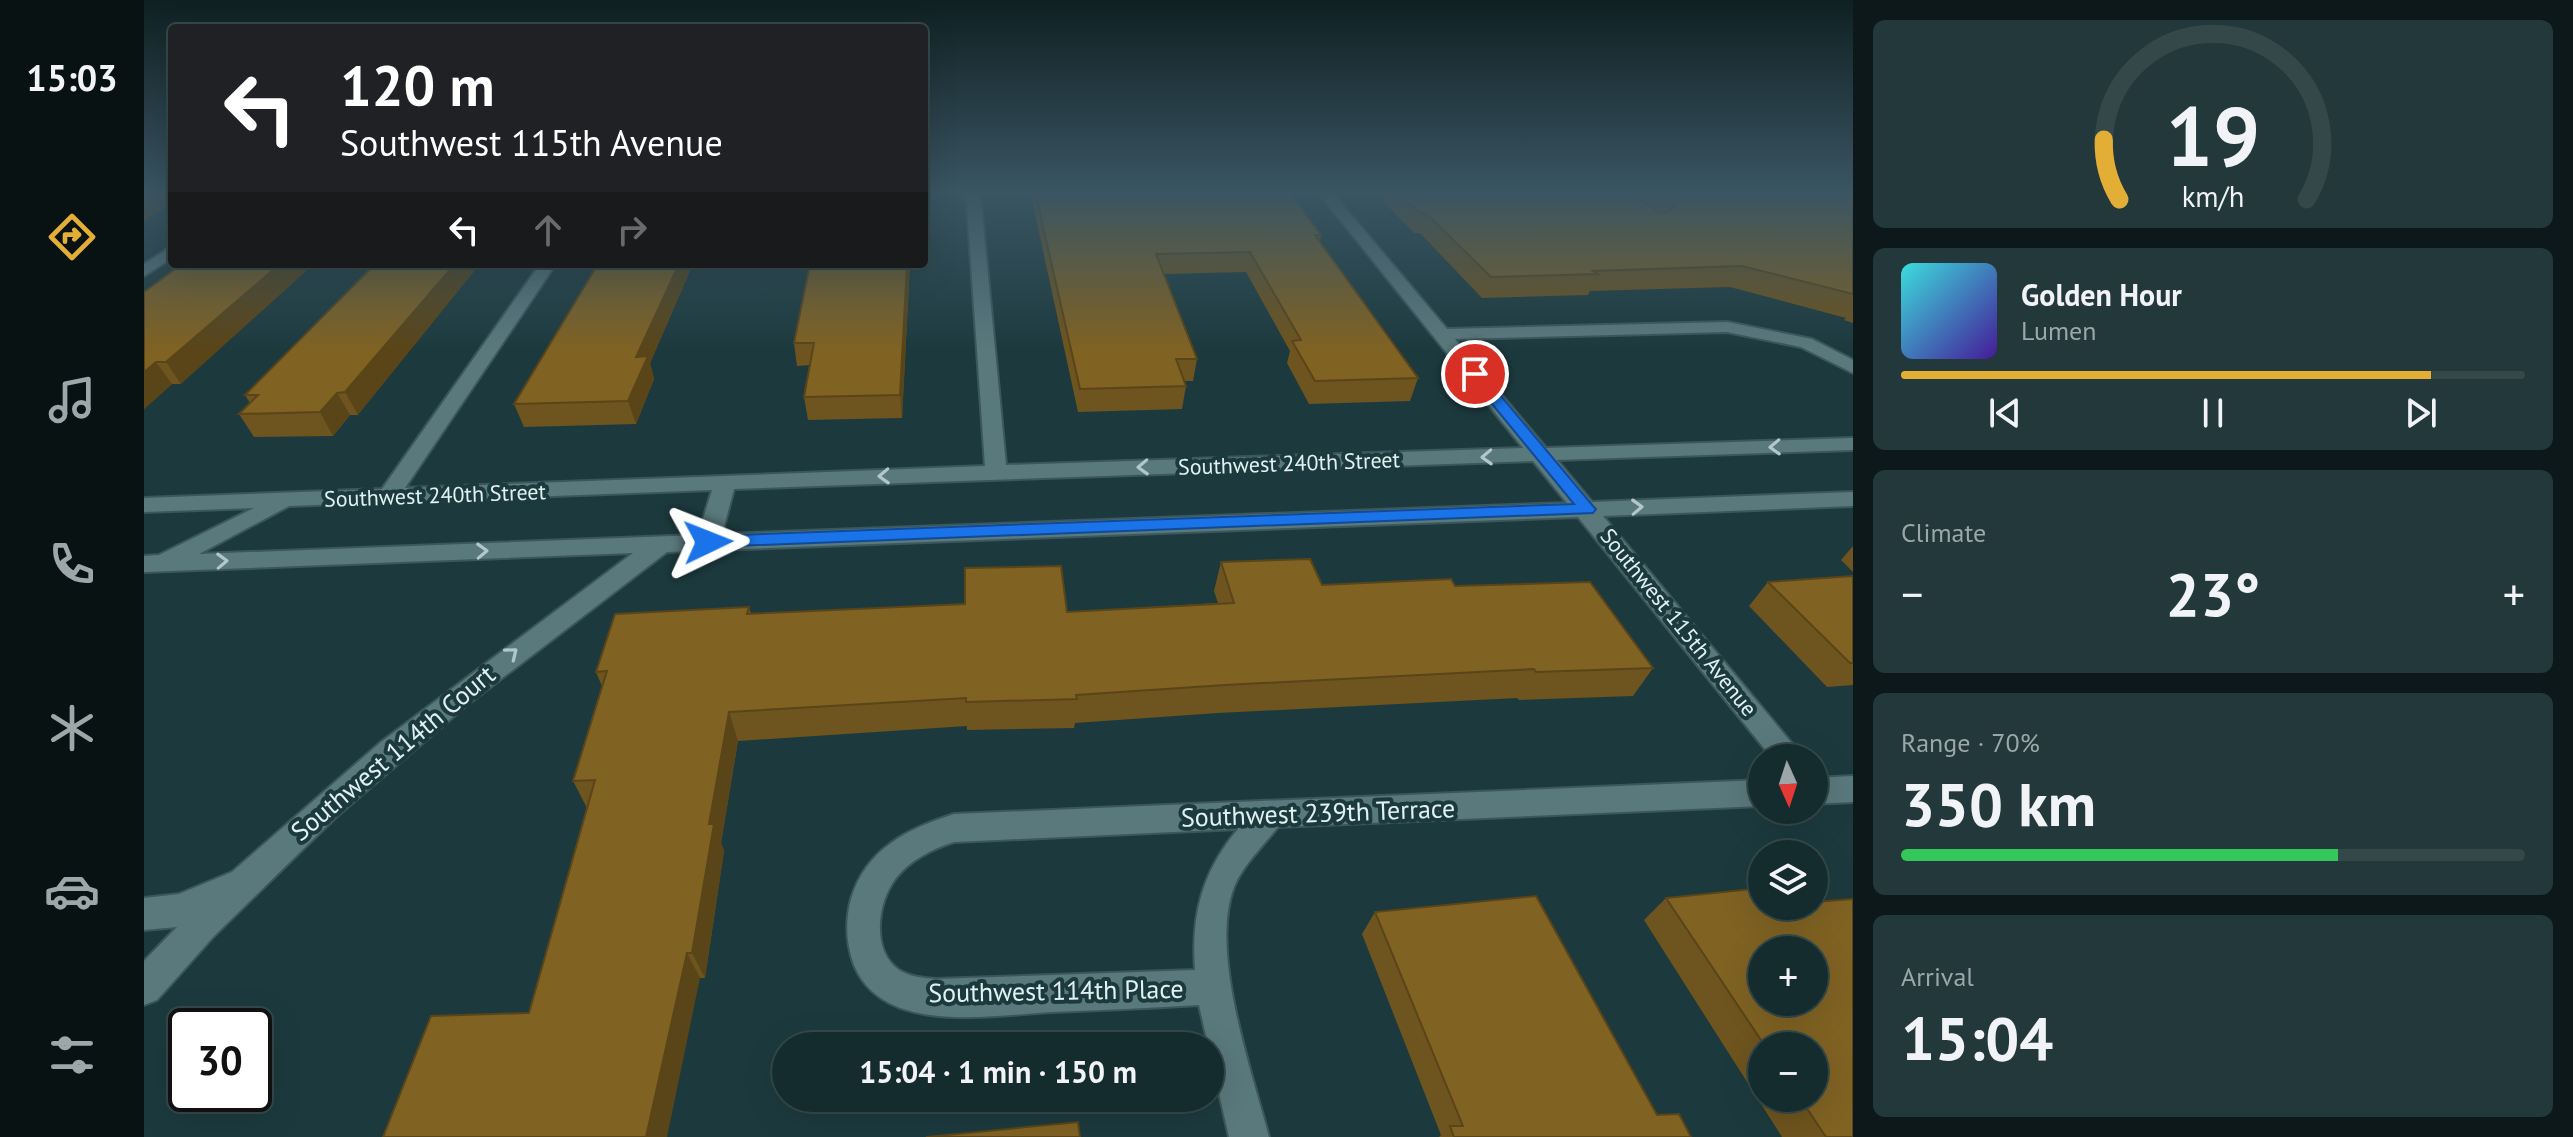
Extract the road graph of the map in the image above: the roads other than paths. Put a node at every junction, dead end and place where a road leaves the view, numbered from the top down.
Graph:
1 (977, 244) edge
2 (1368, 244) edge
3 (168, 254) edge
4 (545, 268) edge
5 (144, 271) edge
6 (1443, 334) junction
7 (1853, 367) edge
8 (1853, 444) edge
9 (1542, 455) junction
10 (996, 472) junction
11 (725, 482) junction
12 (388, 497) junction
13 (1853, 499) edge
14 (285, 501) junction
15 (144, 505) edge
16 (1587, 509) junction
17 (708, 542) junction
18 (663, 543) junction
19 (149, 570) edge
20 (1778, 744) edge
21 (1853, 789) edge
22 (1828, 790) edge
23 (1748, 794) edge
24 (1270, 815) junction
25 (885, 867) joint
26 (252, 876) junction
27 (144, 914) edge
28 (144, 987) edge
29 (1214, 987) junction
30 (1249, 1137) edge

1 - 10 street
2 - 6 street, Southwest 115th Avenue
3 - 5 street
4 - 12 street
6 - 7 street
6 - 9 street, Southwest 115th Avenue
8 -> 9 street, Southwest 240th Street
9 -> 10 street, Southwest 240th Street
9 - 16 street, Southwest 115th Avenue
10 -> 11 street, Southwest 240th Street
11 - 12 street, Southwest 240th Street
11 - 17 street
12 - 14 street, Southwest 240th Street
16 -> 13 street
14 - 15 street, Southwest 240th Street
14 - 19 street
16 - 17 street
16 - 20 street, Southwest 115th Avenue
17 - 18 street
19 -> 18 street
26 -> 18 street, Southwest 114th Court
21 - 22 street
23 - 24 street, Southwest 239th Terrace
24 - 25 street, Southwest 239th Terrace
24 - 29 street, Southwest 114th Place
25 - 29 street, Southwest 114th Place
26 - 27 street
26 - 28 street, Southwest 114th Court
29 - 30 street, Southwest 114th Place

